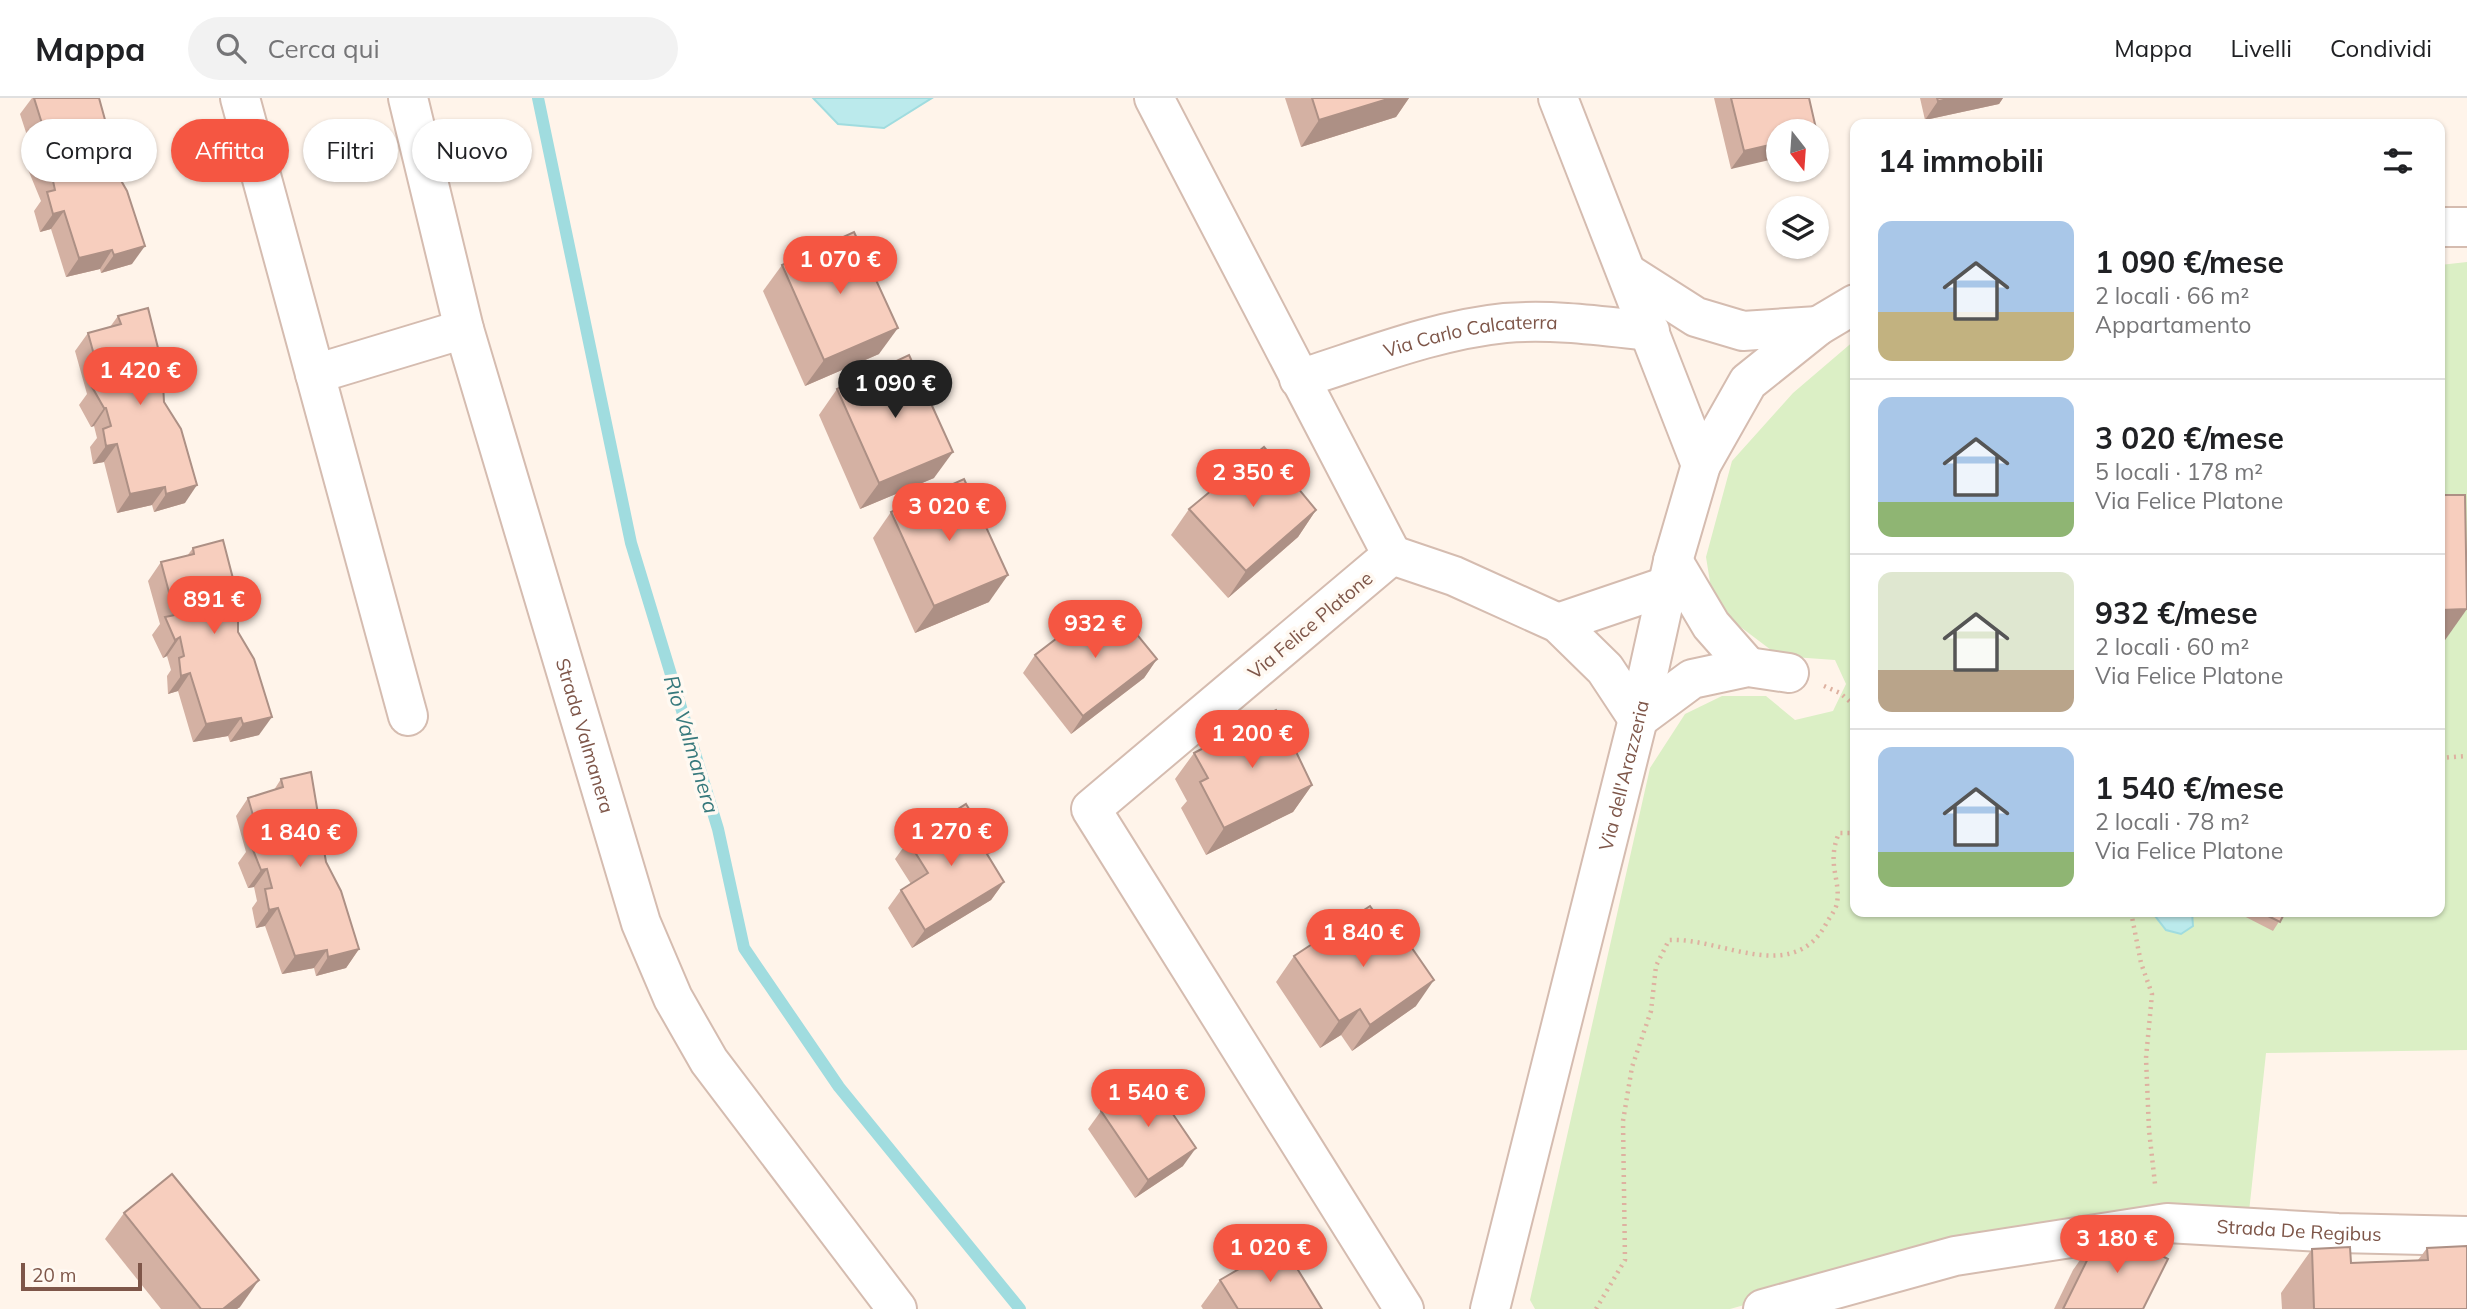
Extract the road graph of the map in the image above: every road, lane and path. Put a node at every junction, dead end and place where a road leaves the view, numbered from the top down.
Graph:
1 (240, 98) edge
2 (408, 98) edge
3 (1154, 98) edge
4 (1558, 98) edge
5 (2445, 227) edge
6 (2467, 227) edge
7 (1627, 273) junction
8 (1850, 307) edge
9 (1818, 326) junction
10 (464, 329) junction
11 (1650, 331) junction
12 (315, 374) junction
13 (1299, 379) junction
14 (1701, 465) junction
15 (1392, 555) junction
16 (1671, 573) junction
17 (1558, 623) junction
18 (1748, 667) junction
19 (1789, 673) dead end
20 (408, 716) dead end
21 (1639, 719) junction
22 (2467, 756) edge
23 (2445, 758) edge
24 (1850, 833) edge
25 (2132, 917) edge
26 (2160, 1224) junction
27 (2467, 1236) edge
28 (897, 1309) edge
29 (1404, 1309) edge
30 (1490, 1309) edge
31 (1596, 1309) edge
32 (1763, 1309) edge

1 - 12 street
2 - 10 street, Strada Valmanera
3 - 13 street
4 - 7 street
5 - 6 street
7 - 9 street
7 - 11 street
8 - 9 street, Via dell'Arazzeria
9 - 14 street, Via dell'Arazzeria
10 - 12 street
10 - 28 street, Strada Valmanera
11 - 13 street, Via Carlo Calcaterra
11 - 14 street
12 - 20 street
13 - 15 street
14 - 16 street, Via dell'Arazzeria
15 - 17 street
15 - 29 street, Via Felice Platone
16 - 17 street
16 - 18 street
16 - 21 street, Via dell'Arazzeria
17 - 21 street
18 - 19 street
18 - 21 street
21 - 30 street, Via dell'Arazzeria
22 - 23 path
24 - 31 path
25 - 26 path
26 - 27 street, Strada De Regibus
26 - 32 street, Strada De Regibus

